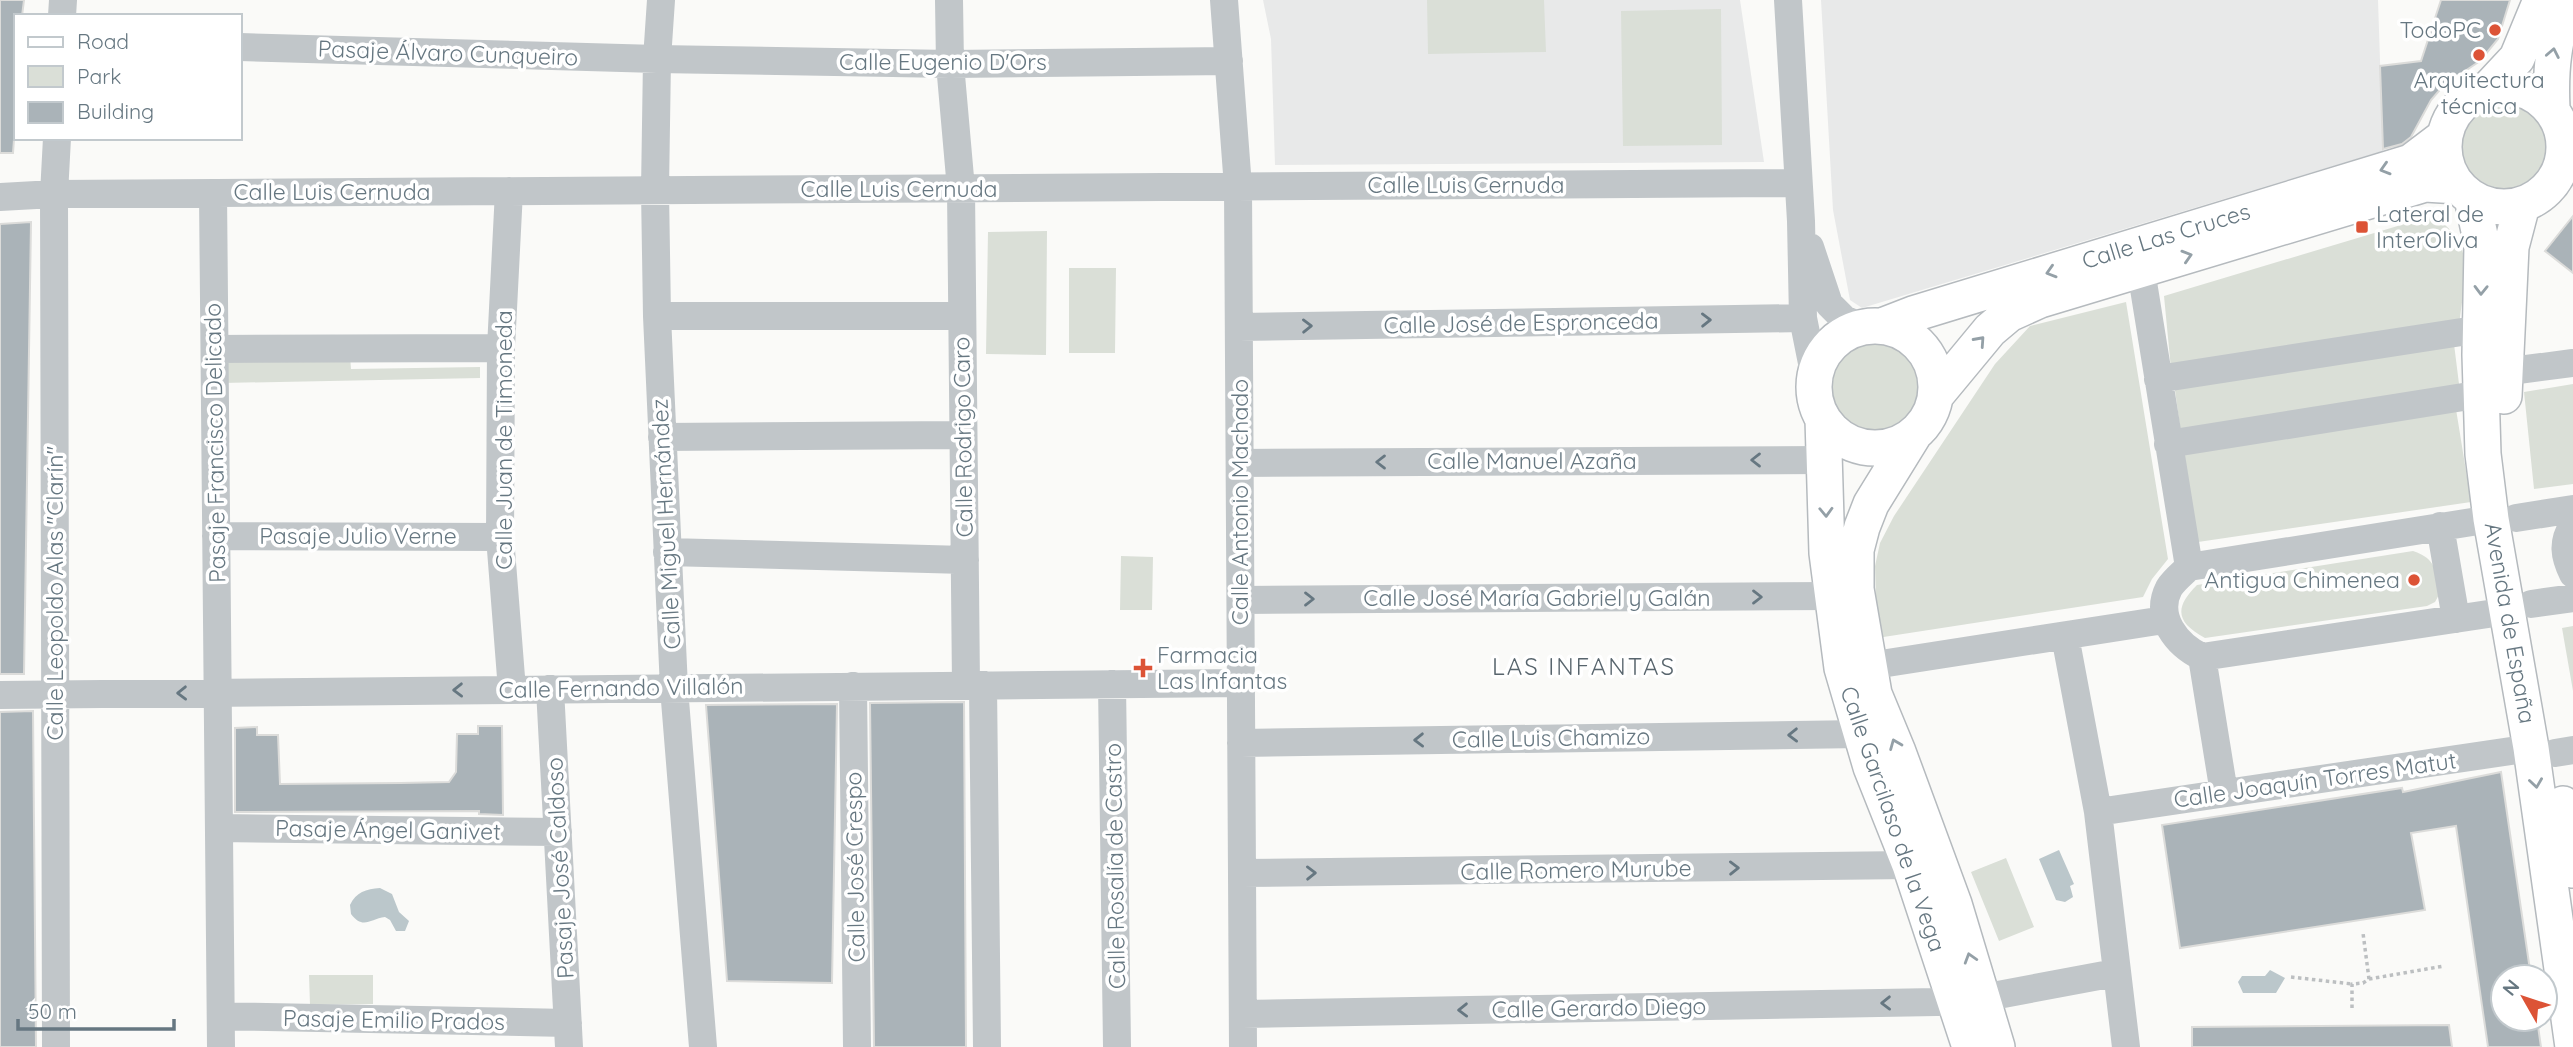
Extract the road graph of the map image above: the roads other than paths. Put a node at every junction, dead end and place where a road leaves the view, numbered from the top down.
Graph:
1 (661, 0) edge
2 (949, 0) edge
3 (1224, 0) edge
4 (1788, 0) edge
5 (2541, 0) edge
6 (2567, 0) edge
7 (242, 47) edge
8 (657, 59) junction
9 (1229, 61) junction
10 (950, 64) junction
11 (2489, 88) junction
12 (2552, 108) junction
13 (2445, 137) junction
14 (57, 140) edge
15 (2569, 141) edge
16 (1798, 183) junction
17 (1238, 187) junction
18 (961, 188) junction
19 (655, 190) junction
20 (509, 191) junction
21 (2465, 192) junction
22 (213, 193) junction
23 (54, 194) junction
24 (0, 197) edge
25 (2522, 205) junction
26 (1801, 221) junction
27 (2141, 270) junction
28 (657, 316) junction
29 (962, 316) junction
30 (1803, 318) junction
31 (1239, 327) junction
32 (1872, 327) junction
33 (2481, 329) junction
34 (501, 348) junction
35 (215, 349) junction
36 (2573, 363) edge
37 (1815, 378) junction
38 (2158, 379) junction
39 (2492, 383) junction
40 (1937, 394) junction
41 (1823, 419) junction
42 (964, 435) junction
43 (1913, 436) junction
44 (662, 437) junction
45 (2168, 444) junction
46 (1824, 460) junction
47 (1240, 463) junction
48 (2573, 509) edge
49 (2504, 518) junction
50 (2573, 525) edge
51 (2440, 526) junction
52 (216, 536) junction
53 (500, 537) junction
54 (667, 552) junction
55 (965, 559) junction
56 (2189, 567) junction
57 (2573, 574) edge
58 (1833, 596) junction
59 (2573, 598) edge
60 (1241, 600) junction
61 (2519, 608) junction
62 (2456, 619) junction
63 (2164, 621) junction
64 (2066, 636) junction
65 (2202, 657) junction
66 (1868, 666) junction
67 (1241, 683) junction
68 (1112, 684) junction
69 (974, 685) junction
70 (853, 686) junction
71 (674, 688) junction
72 (550, 689) junction
73 (512, 690) junction
74 (218, 693) junction
75 (0, 695) edge
76 (56, 696) junction
77 (1861, 734) junction
78 (1241, 743) junction
79 (2553, 750) edge
80 (2224, 793) junction
81 (2098, 812) junction
82 (219, 828) junction
83 (558, 832) junction
84 (1910, 865) junction
85 (2573, 870) edge
86 (1242, 873) junction
87 (2115, 973) junction
88 (1968, 999) junction
89 (1243, 1014) junction
90 (220, 1016) junction
91 (568, 1035) edge
92 (57, 1047) edge
93 (221, 1047) edge
94 (703, 1047) edge
95 (857, 1047) edge
96 (987, 1047) edge
97 (1117, 1047) edge
98 (1243, 1047) edge
99 (1970, 1047) edge
100 (1997, 1047) edge
101 (2126, 1047) edge
102 (2572, 1047) edge

1 - 8 street, Calle Miguel Hernández
2 - 10 street, Calle Rodrigo Caro
3 - 9 street, Calle Antonio Machado
4 - 16 street
5 - 11 main road
12 -> 6 main road
7 - 8 street, Pasaje Álvaro Cunqueiro
8 - 10 street, Calle Eugenio D'Ors
8 - 19 street, Calle Miguel Hernández
9 - 10 street, Calle Eugenio D'Ors
9 - 17 street, Calle Antonio Machado
10 - 18 street, Calle Rodrigo Caro
11 - 12 main road
11 - 13 main road
12 - 15 main road
13 - 21 main road
13 -> 32 main road, Calle Las Cruces
14 - 23 street, Calle Leopoldo Alas "Clarín"
15 - 25 main road
16 - 17 street, Calle Luis Cernuda
16 - 26 street
17 - 18 street, Calle Luis Cernuda
17 - 31 street, Calle Antonio Machado
18 - 19 street, Calle Luis Cernuda
18 - 29 street, Calle Rodrigo Caro
19 - 20 street, Calle Luis Cernuda
19 - 28 street, Calle Miguel Hernández
20 - 22 street, Calle Luis Cernuda
20 - 34 street, Calle Juan de Timoneda
21 - 25 main road
27 -> 21 main road, Calle Las Cruces
21 -> 33 main road, Avenida de España
22 - 23 street, Calle Luis Cernuda
22 - 35 street, Pasaje Francisco Delicado
23 - 24 street, Calle Luis Cernuda
23 - 76 street, Calle Leopoldo Alas "Clarín"
25 - 39 main road, Avenida de España
26 - 30 street
26 - 32 street
27 - 38 street
40 -> 27 main road, Calle Las Cruces
28 - 29 street
28 - 44 street, Calle Miguel Hernández
29 - 42 street, Calle Rodrigo Caro
31 -> 30 street, Calle José de Espronceda
30 - 37 street
31 - 47 street, Calle Antonio Machado
32 - 37 main road
32 - 40 main road
33 - 38 street
33 - 39 main road, Avenida de España
34 - 35 street
34 - 53 street, Calle Juan de Timoneda
35 - 52 street, Pasaje Francisco Delicado
36 - 39 street
37 - 41 main road
38 - 45 street
39 - 45 street
39 - 49 main road, Avenida de España
40 - 43 main road
41 - 43 main road
41 - 46 main road, Calle Garcilaso de la Vega
42 - 44 street
42 - 55 street, Calle Rodrigo Caro
43 - 66 main road, Calle Garcilaso de la Vega
44 - 54 street, Calle Miguel Hernández
45 - 56 street
46 -> 47 street, Calle Manuel Azaña
46 -> 58 main road, Calle Garcilaso de la Vega
47 - 60 street, Calle Antonio Machado
48 - 49 street
49 - 51 street
49 - 61 main road, Avenida de España
50 - 57 street
51 - 56 street
51 - 62 street
52 - 53 street, Pasaje Julio Verne
52 - 74 street, Pasaje Francisco Delicado
53 - 73 street, Calle Juan de Timoneda
54 - 55 street
54 - 71 street, Calle Miguel Hernández
55 - 69 street, Calle Rodrigo Caro
56 - 63 street
60 -> 58 street, Calle José María Gabriel y Galán
58 - 77 main road, Calle Garcilaso de la Vega
59 - 61 street
60 - 67 street, Calle Antonio Machado
61 - 62 street
61 - 79 main road, Avenida de España
62 - 65 street
63 - 64 street
63 - 65 street
64 - 66 street
64 - 81 street
65 - 80 street
88 -> 66 main road, Calle Garcilaso de la Vega
67 - 68 street, Calle Fernando Villalón
67 - 78 street, Calle Antonio Machado
68 - 69 street, Calle Fernando Villalón
68 - 97 street, Calle Rosalía de Castro
69 - 70 street, Calle Fernando Villalón
69 - 96 street, Calle Rodrigo Caro
70 - 71 street, Calle Fernando Villalón
70 - 95 street, Calle José Crespo
71 - 72 street, Calle Fernando Villalón
71 - 94 street, Calle Miguel Hernández
72 - 73 street, Calle Fernando Villalón
72 - 83 street, Pasaje José Caldoso
73 -> 74 street, Calle Fernando Villalón
74 -> 76 street, Calle Fernando Villalón
74 - 82 street, Pasaje Francisco Delicado
75 - 76 street, Calle Fernando Villalón
76 - 92 street, Calle Leopoldo Alas "Clarín"
77 -> 78 street, Calle Luis Chamizo
77 - 84 main road, Calle Garcilaso de la Vega
78 - 86 street, Calle Antonio Machado
79 - 80 street, Calle Joaquín Torres Matut
79 - 85 main road, Avenida de España
79 -> 102 main road, Avenida de España
80 - 81 street, Calle Joaquín Torres Matut
81 - 87 street
82 - 83 street, Pasaje Ángel Ganivet
82 - 90 street, Pasaje Francisco Delicado
83 - 91 street, Pasaje José Caldoso
86 -> 84 street, Calle Romero Murube
84 - 88 main road, Calle Garcilaso de la Vega
86 - 89 street, Calle Antonio Machado
87 - 88 street, Calle Gerardo Diego
87 - 101 street
88 -> 89 street, Calle Gerardo Diego
88 - 99 main road, Calle Garcilaso de la Vega
88 - 100 main road, Calle Garcilaso de la Vega
89 - 98 street, Calle Antonio Machado
90 - 91 street, Pasaje Emilio Prados
90 - 93 street, Pasaje Francisco Delicado

